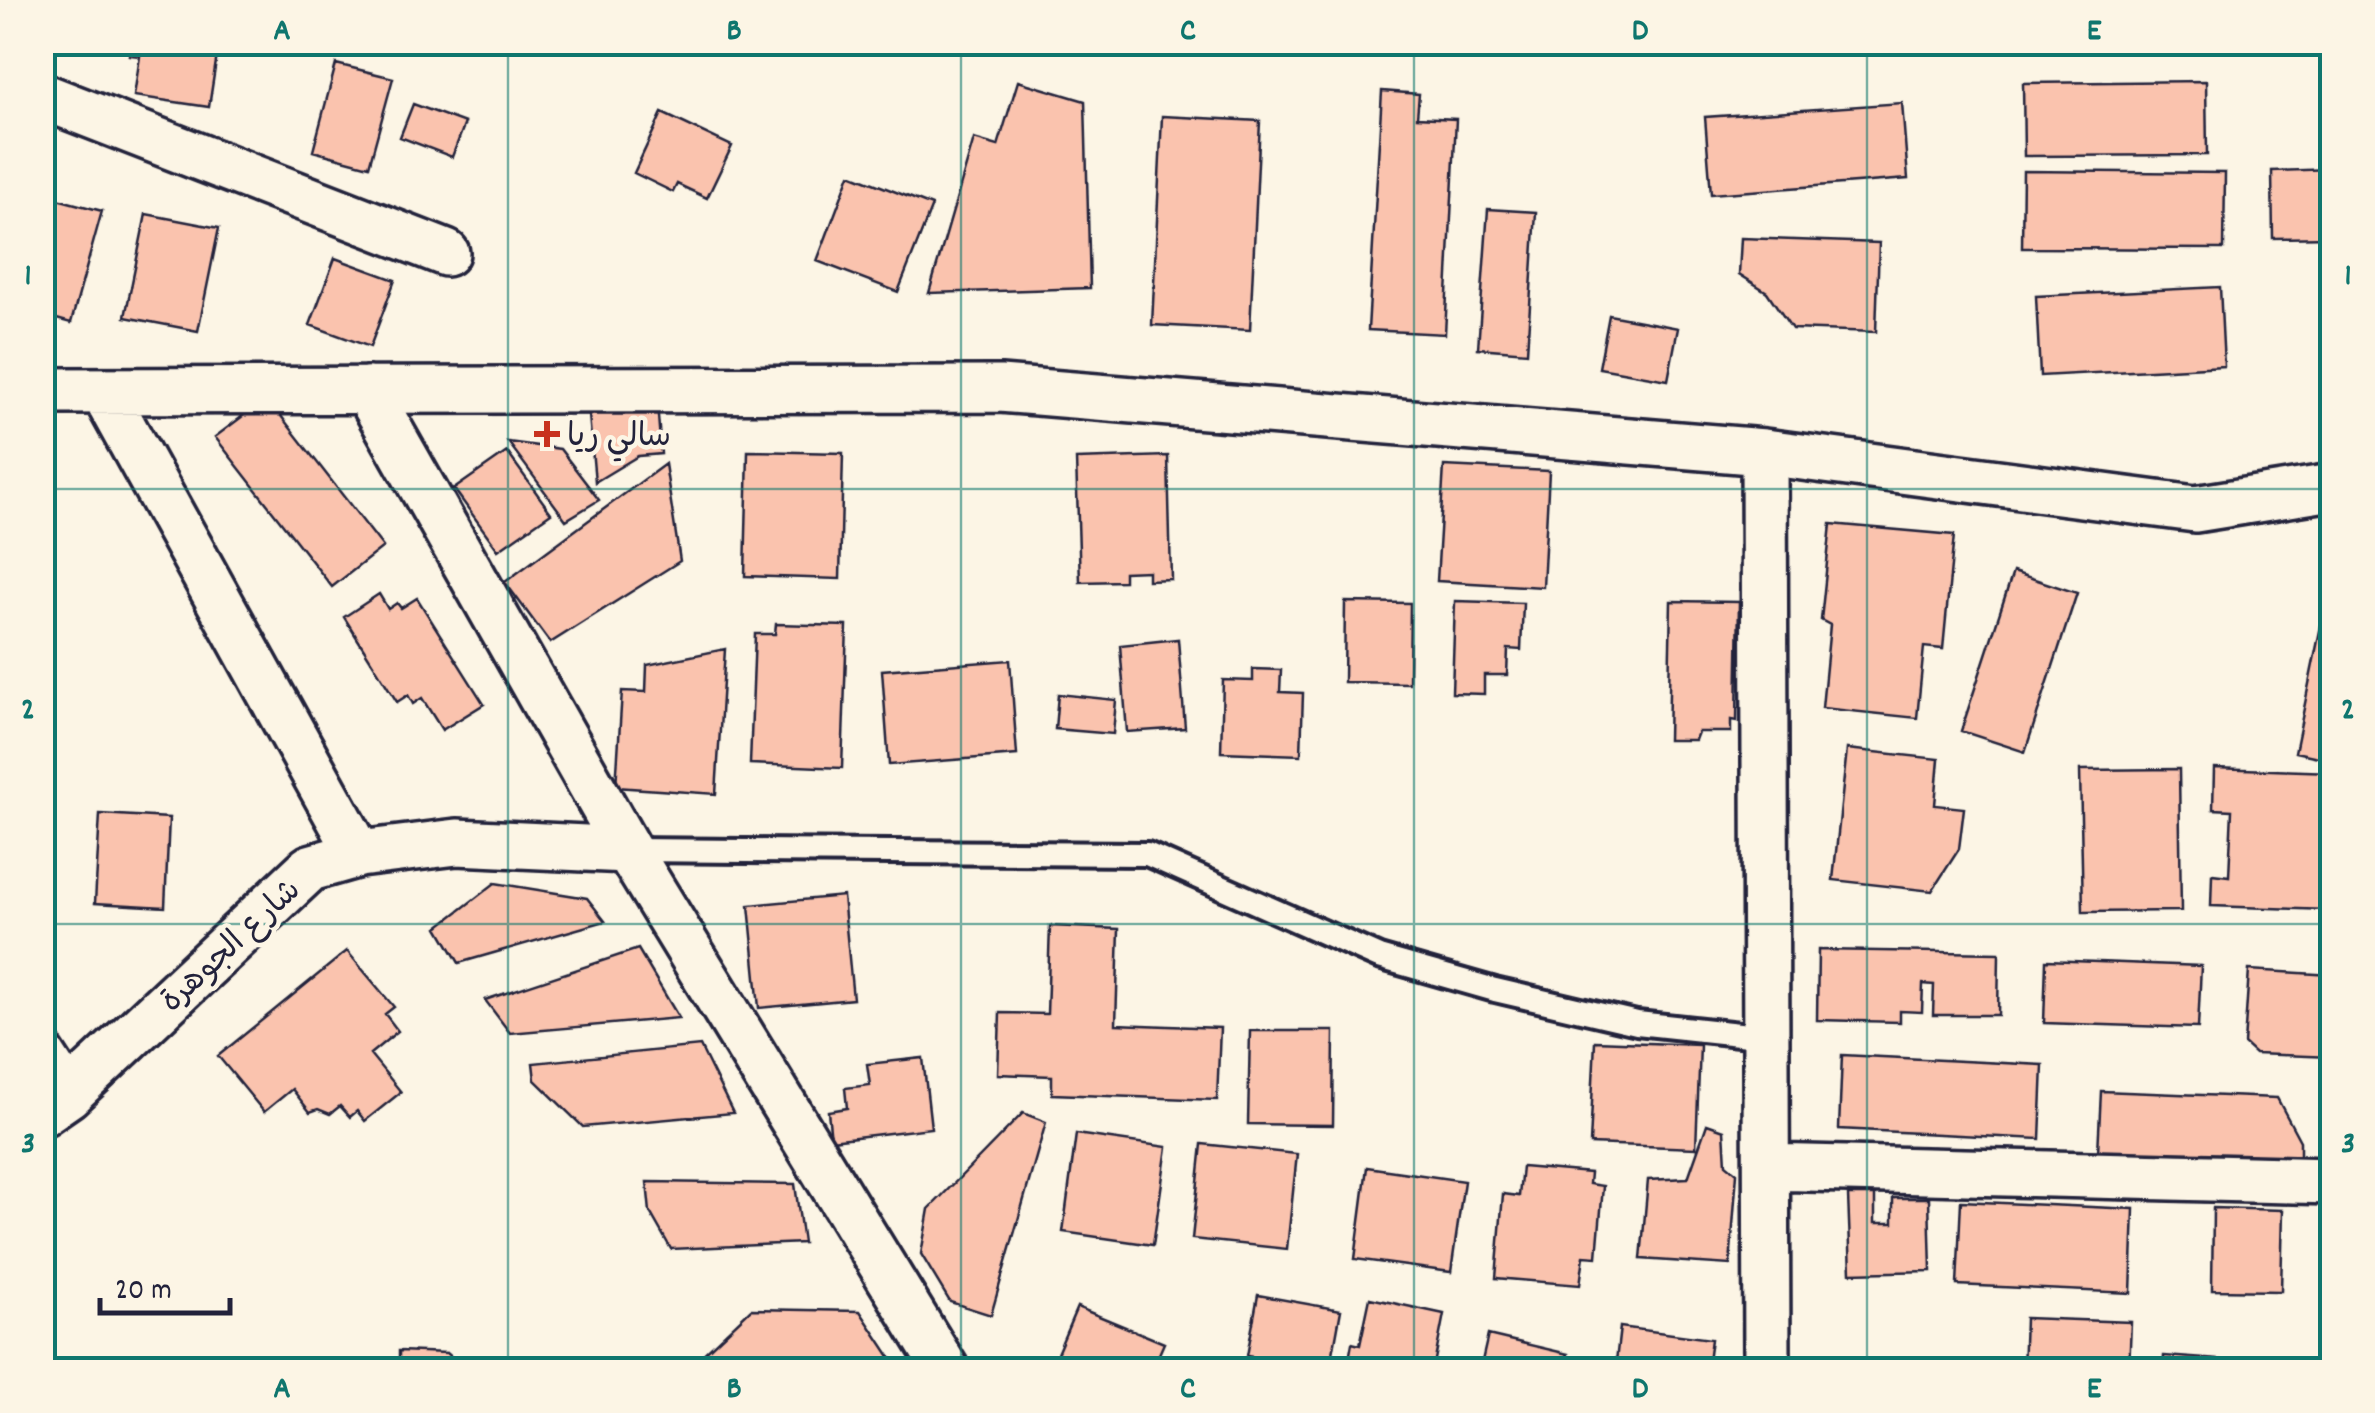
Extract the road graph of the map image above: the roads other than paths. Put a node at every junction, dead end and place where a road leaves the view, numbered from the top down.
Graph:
1 (42, 96) edge
2 (446, 253) dead end
3 (42, 390) edge
4 (367, 390) junction
5 (103, 391) junction
6 (1764, 452) junction
7 (2332, 487) edge
8 (628, 850) junction
9 (359, 854) junction
10 (1767, 1037) junction
11 (42, 1055) edge
12 (56, 1104) edge
13 (1767, 1167) junction
14 (2332, 1181) edge
15 (946, 1370) edge
16 (1767, 1370) edge

1 - 2 street
3 - 5 street
4 - 5 street
4 - 6 street
4 - 8 street
5 - 9 street
6 - 7 street
6 - 10 street
8 - 9 street, شارع الجوهرة
8 - 10 lane
8 - 15 street
9 - 12 street, شارع الجوهرة
10 - 13 street
11 - 12 street
13 - 14 street
13 - 16 street

